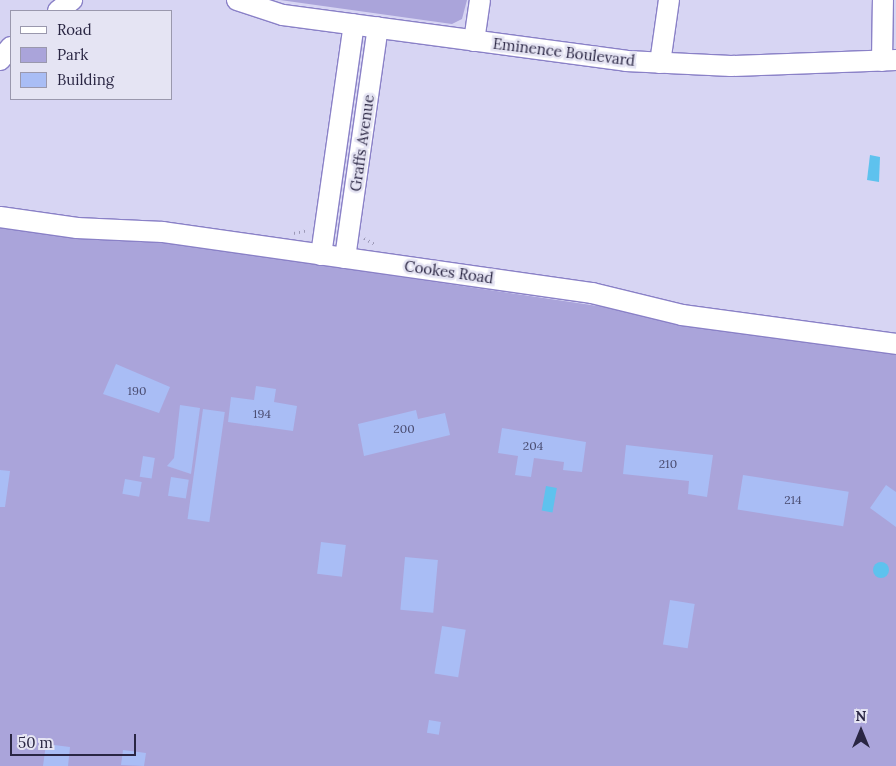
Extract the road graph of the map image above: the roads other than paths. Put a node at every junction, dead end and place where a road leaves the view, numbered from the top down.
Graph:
1 (72, 0) edge
2 (237, 0) edge
3 (480, 0) edge
4 (670, 0) edge
5 (883, 0) edge
6 (59, 10) edge
7 (354, 24) junction
8 (378, 27) junction
9 (474, 41) junction
10 (10, 48) edge
11 (0, 60) edge
12 (889, 60) edge
13 (660, 63) junction
14 (0, 218) edge
15 (321, 255) junction
16 (345, 258) junction
17 (896, 344) edge

1 - 6 street
2 - 7 street, Eminence Boulevard
3 - 9 street
4 - 13 street
5 - 12 street
7 - 8 street, Eminence Boulevard
7 - 15 street, Graffs Avenue
8 - 9 street, Eminence Boulevard
8 - 16 street, Graffs Avenue
9 - 13 street, Eminence Boulevard
10 - 11 street
12 - 13 street, Eminence Boulevard
14 - 15 street, Cookes Road
15 - 16 street, Cookes Road
16 - 17 street, Cookes Road

